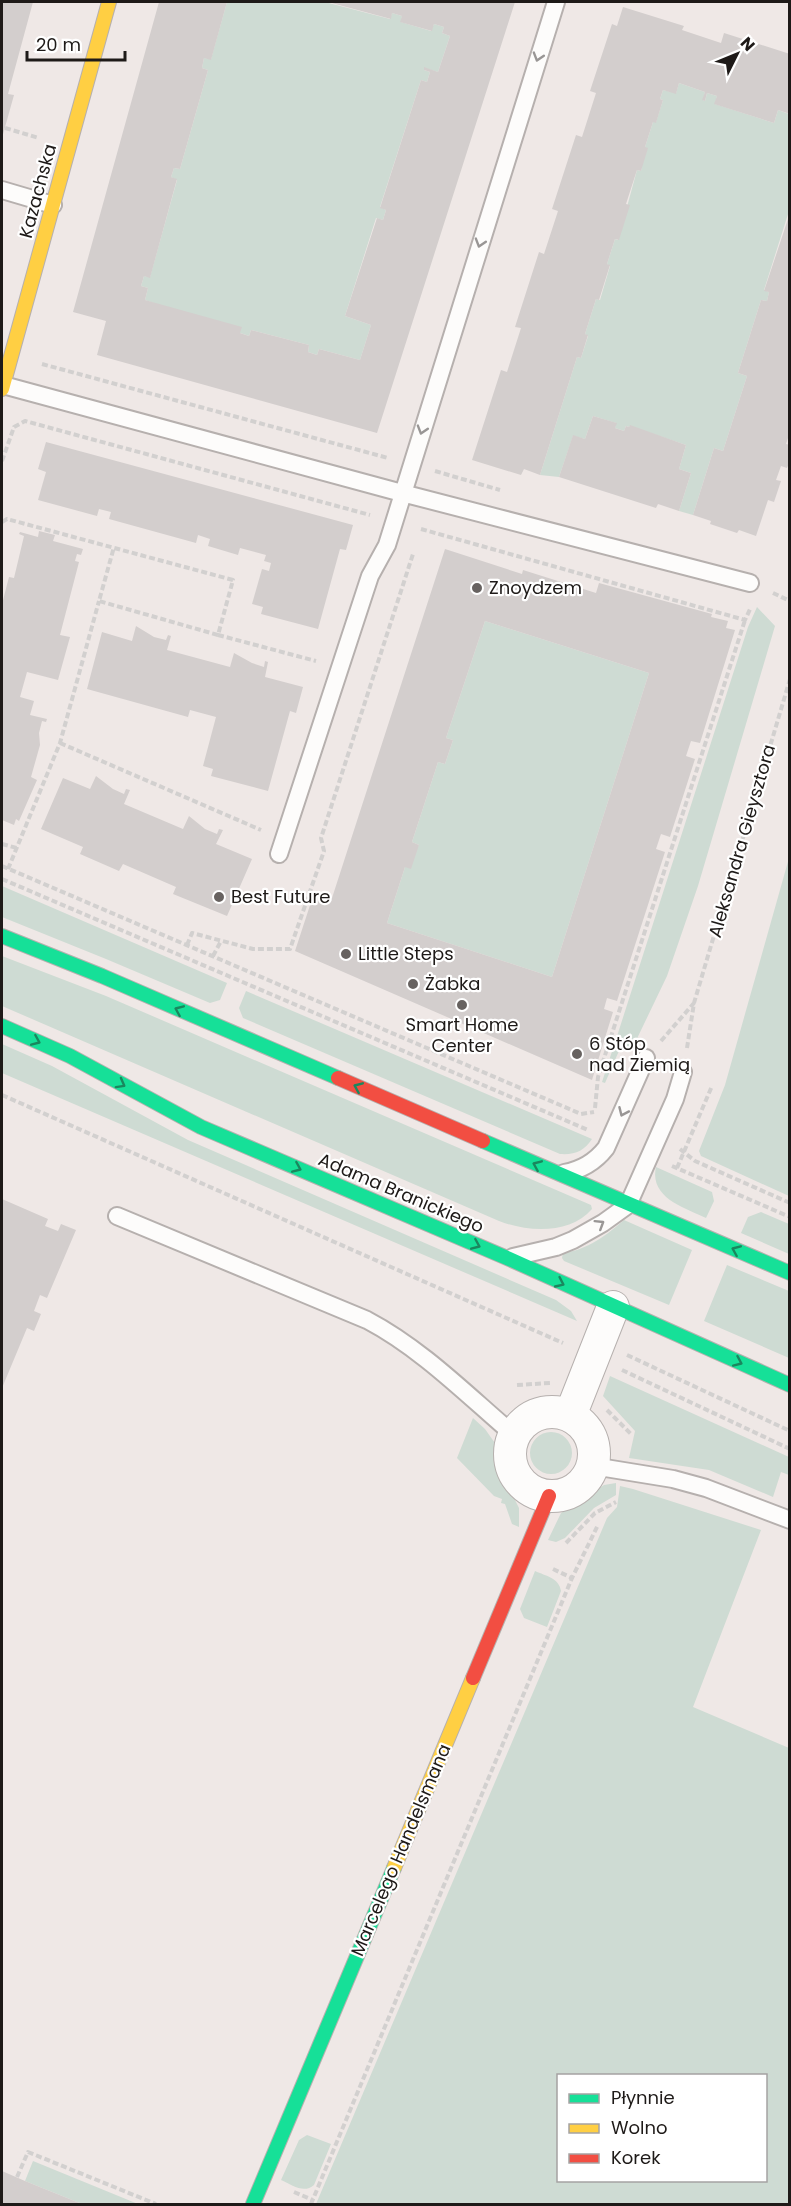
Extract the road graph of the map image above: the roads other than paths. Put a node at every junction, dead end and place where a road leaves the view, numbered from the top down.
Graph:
1 (109, 2) edge
2 (555, 2) edge
3 (2, 190) edge
4 (53, 205) junction
5 (2, 387) edge
6 (402, 493) junction
7 (750, 583) dead end
8 (279, 854) dead end
9 (2, 936) edge
10 (2, 1026) edge
11 (646, 1058) road end
12 (683, 1072) road end
13 (559, 1174) junction
14 (628, 1204) junction
15 (117, 1216) dead end
16 (507, 1258) junction
17 (789, 1273) edge
18 (613, 1307) junction
19 (789, 1385) edge
20 (570, 1416) junction
21 (514, 1435) junction
22 (593, 1466) junction
23 (549, 1496) junction
24 (789, 1520) edge
25 (253, 2205) edge

1 - 4 main road, Kazachska
2 -> 6 lane
3 - 4 lane
4 - 5 main road, Kazachska
5 - 6 lane
6 - 7 lane
6 - 8 lane
13 -> 9 main road
10 -> 16 main road, Adama Branickiego
11 -> 13 lane
12 - 14 lane
13 - 14 main road
16 -> 14 lane
17 -> 14 main road
15 - 21 lane
16 -> 18 main road, Adama Branickiego
18 -> 19 main road, Adama Branickiego
18 - 20 street
20 - 21 street
20 - 22 street
21 - 23 street
22 - 23 street
22 - 24 lane
23 - 25 main road, Marcelego Handelsmana

